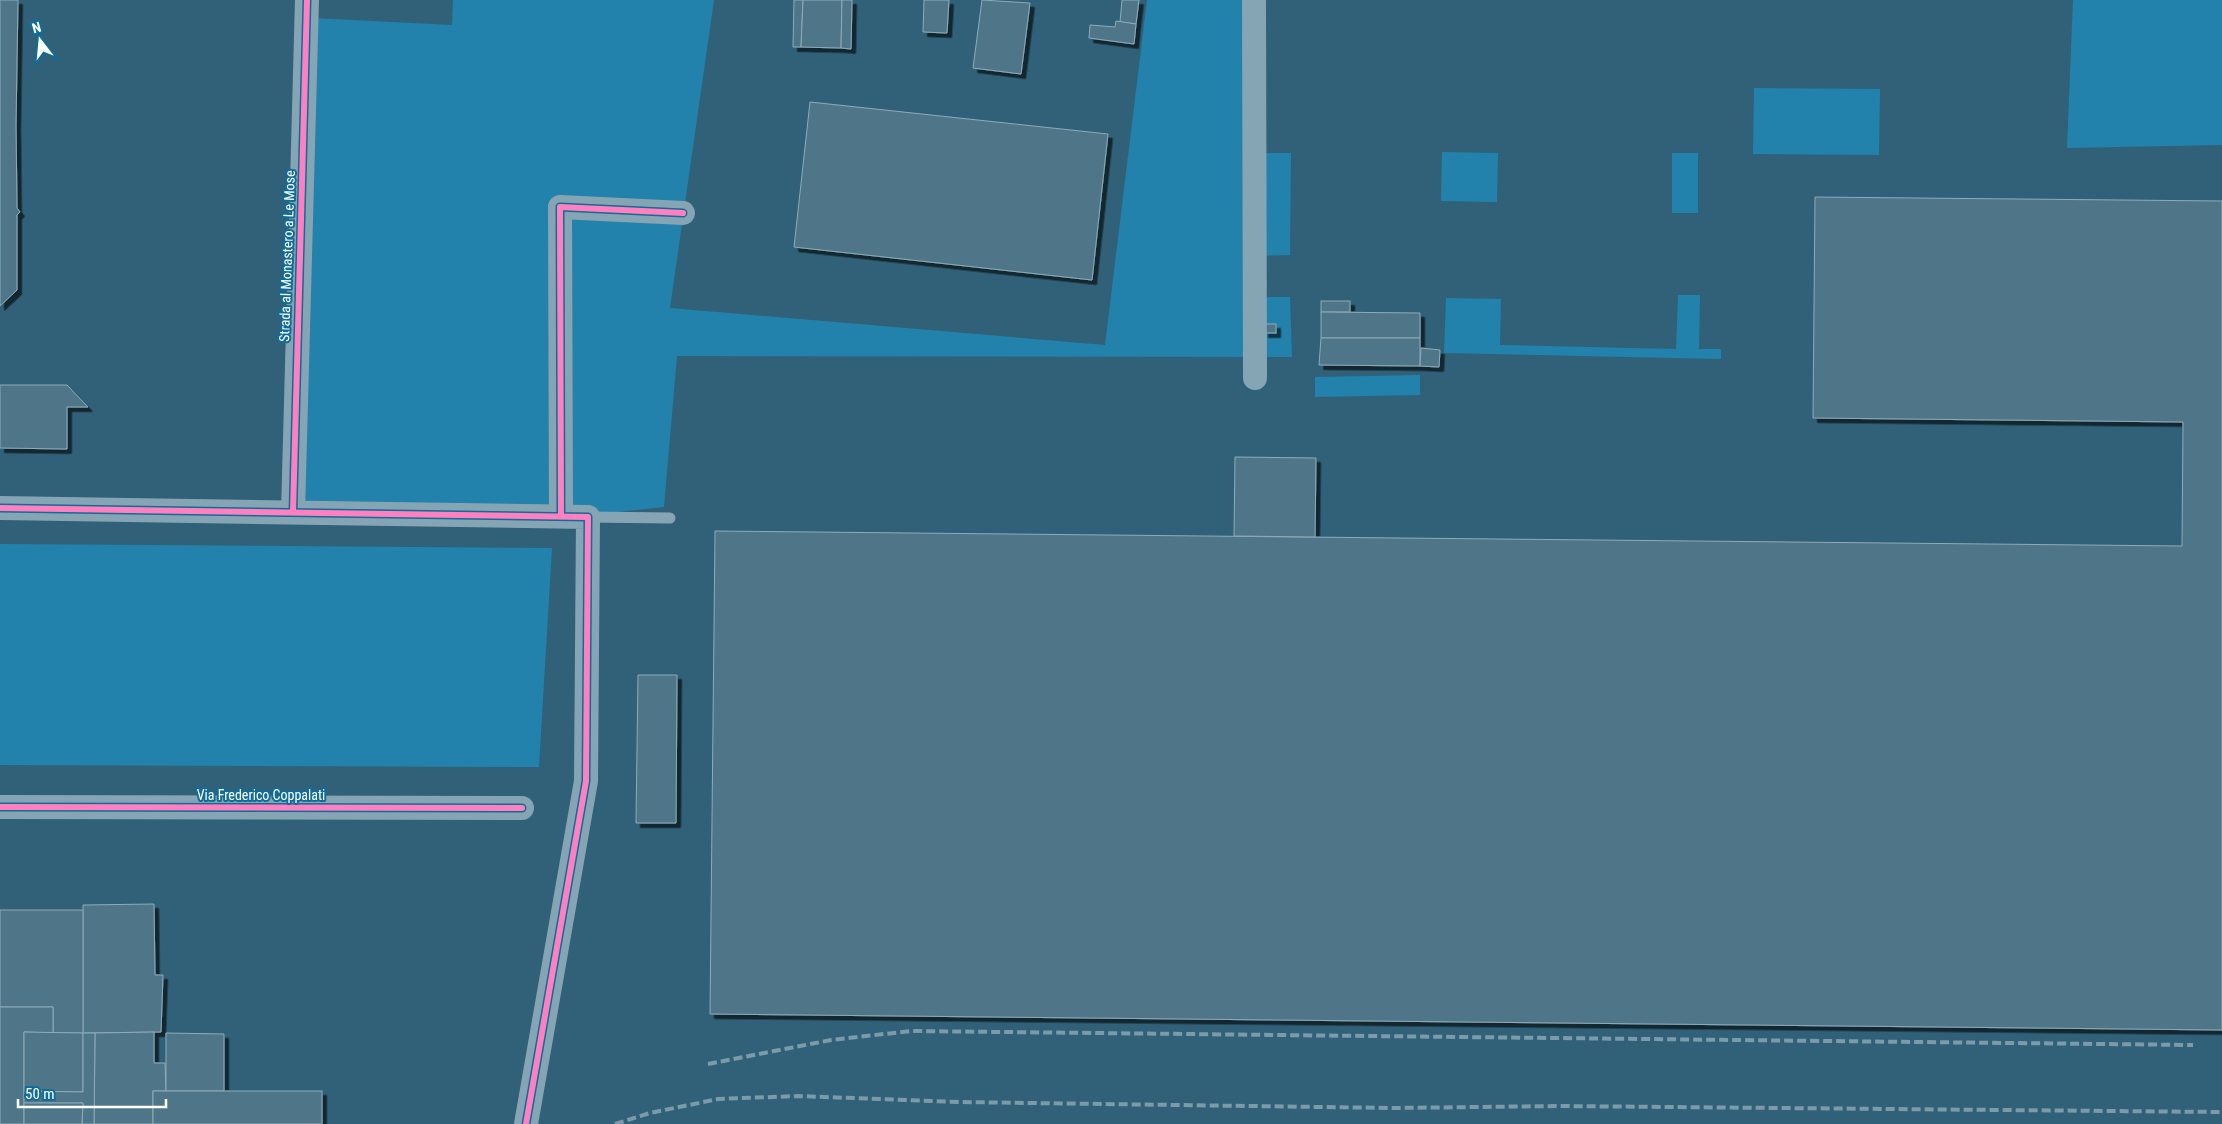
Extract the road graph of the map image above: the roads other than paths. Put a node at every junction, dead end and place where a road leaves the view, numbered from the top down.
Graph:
1 (307, 0) edge
2 (1254, 0) edge
3 (683, 213) dead end
4 (1254, 378) dead end
5 (0, 508) edge
6 (293, 512) junction
7 (561, 516) junction
8 (588, 517) junction
9 (670, 518) dead end
10 (0, 807) edge
11 (522, 808) dead end
12 (526, 1124) edge

1 - 6 street, Strada al Monastero a Le Mose
2 - 4 street
3 - 7 street
5 - 6 street
6 - 7 street
7 - 8 street
8 - 9 lane
8 - 12 street
10 - 11 street, Via Frederico Coppalati

